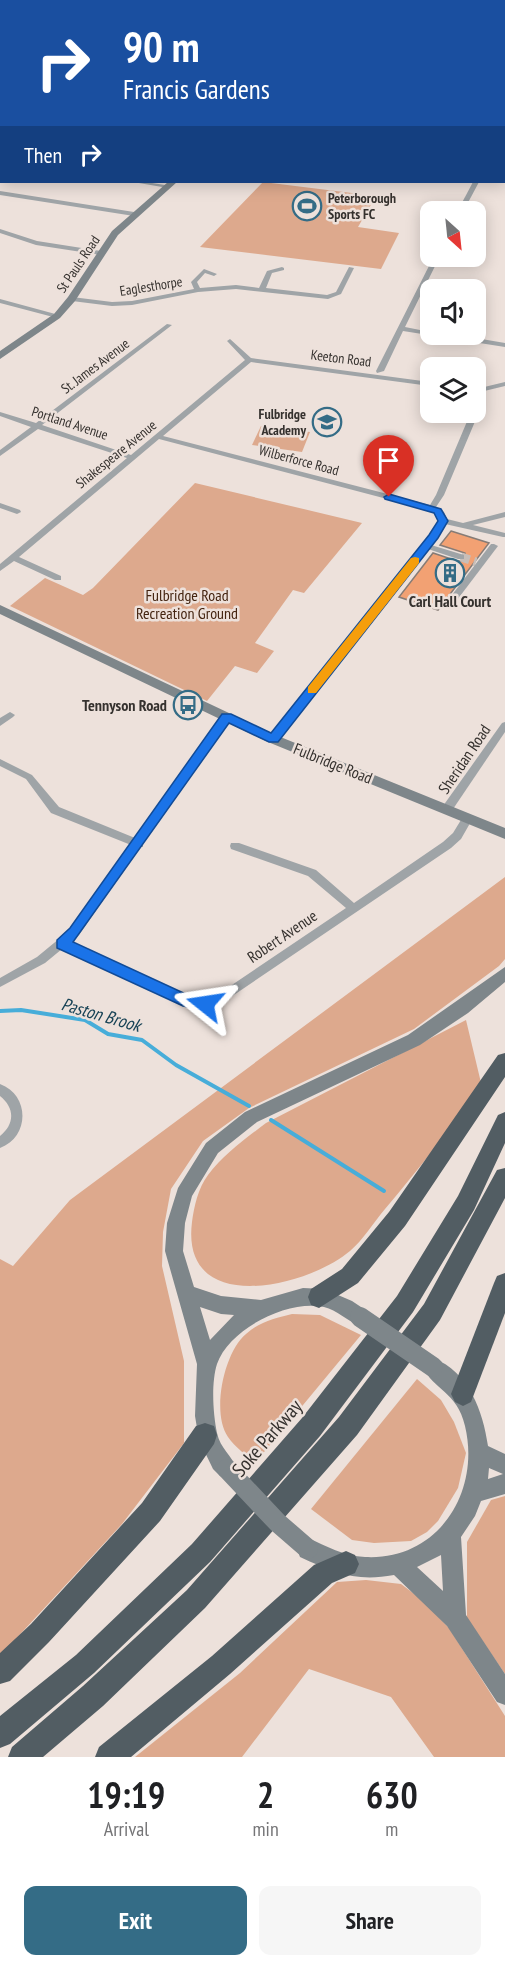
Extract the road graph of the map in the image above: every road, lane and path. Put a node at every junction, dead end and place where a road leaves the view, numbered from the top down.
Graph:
1 (154, 183) edge
2 (475, 183) edge
3 (171, 184) edge
4 (0, 193) edge
5 (466, 201) edge
6 (134, 214) junction
7 (4, 232) edge
8 (0, 240) edge
9 (101, 253) junction
10 (432, 267) edge
11 (351, 268) dead end
12 (282, 269) dead end
13 (214, 274) dead end
14 (198, 290) junction
15 (262, 290) junction
16 (72, 299) junction
17 (0, 302) edge
18 (57, 316) junction
19 (169, 325) dead end
20 (402, 329) junction
21 (420, 332) edge
22 (486, 340) edge
23 (231, 341) dead end
24 (504, 342) edge
25 (0, 357) edge
26 (249, 360) junction
27 (380, 370) dead end
28 (420, 383) edge
29 (505, 384) edge
30 (486, 389) edge
31 (0, 414) edge
32 (470, 423) edge
33 (36, 426) junction
34 (158, 437) junction
35 (0, 454) edge
36 (131, 457) junction
37 (0, 505) edge
38 (432, 508) junction
39 (17, 512) dead end
40 (505, 514) edge
41 (443, 521) junction
42 (465, 525) junction
43 (503, 535) dead end
44 (426, 546) junction
45 (494, 546) dead end
46 (13, 557) junction
47 (461, 557) tunnel mouth
48 (0, 568) edge
49 (58, 578) dead end
50 (448, 606) dead end
51 (0, 609) edge
52 (10, 715) dead end
53 (226, 717) junction
54 (0, 723) edge
55 (505, 725) edge
56 (273, 739) junction
57 (0, 762) edge
58 (447, 809) junction
59 (468, 818) junction
60 (505, 834) edge
61 (139, 844) junction
62 (235, 846) dead end
63 (353, 908) junction
64 (62, 944) junction
65 (505, 972) edge
66 (0, 983) edge
67 (505, 1061) edge
68 (0, 1089) edge
69 (505, 1120) edge
70 (0, 1143) edge
71 (505, 1177) edge
72 (505, 1283) edge
73 (189, 1294) junction
74 (320, 1297) junction
75 (263, 1309) junction
76 (207, 1364) junction
77 (463, 1394) junction
78 (206, 1435) junction
79 (485, 1455) junction
80 (505, 1465) edge
81 (505, 1484) edge
82 (480, 1491) junction
83 (451, 1538) junction
84 (346, 1564) junction
85 (399, 1564) junction
86 (455, 1618) junction
87 (0, 1671) edge
88 (505, 1694) edge
89 (0, 1734) edge
90 (22, 1757) edge
91 (109, 1757) edge

1 - 3 street
2 - 5 street
3 - 6 street, St Pauls Road
4 - 6 street
6 - 9 street, St Pauls Road
7 - 8 street
7 - 9 street
9 - 16 street, St Pauls Road
10 - 20 street
11 - 15 street, Eaglesthorpe
12 - 15 street
13 - 14 street, Eaglesthorpe
14 - 15 street, Eaglesthorpe
14 - 16 street, Eaglesthorpe
16 - 18 street, St Pauls Road
17 - 18 street
18 - 25 street, St Pauls Road
19 - 33 street, St. James Avenue
20 - 21 street
20 - 27 street
22 - 24 street
23 - 26 street
26 - 28 street, Keeton Road
26 - 34 street, Shakespeare Avenue
29 - 30 street
31 - 33 street, Portland Avenue
32 - 38 street
33 - 35 street, St. James Avenue
33 - 36 street, Portland Avenue
34 - 36 street, Shakespeare Avenue
34 - 38 street, Wilberforce Road
36 - 46 street, Shakespeare Avenue
37 - 39 street
38 - 41 street
40 - 42 street
41 - 42 street
41 - 44 street
42 - 43 street
44 - 47 street
44 - 56 street
45 - 50 street
46 - 48 street, Shakespeare Avenue
46 - 49 street
51 - 53 street, Fulbridge Road
52 - 54 street
53 - 56 street, Fulbridge Road
53 - 61 street
55 - 58 street, Sheridan Road
56 - 58 street, Fulbridge Road
57 - 61 street
58 - 59 street, Fulbridge Road
59 - 60 street, Fulbridge Road
59 - 63 street, Robert Avenue
61 - 64 street
62 - 63 street
63 - 64 street, Robert Avenue
64 - 66 street
65 - 73 street
67 - 74 highway
68 - 70 street
69 - 89 highway, Soke Parkway
71 - 90 highway
72 - 77 highway
73 - 75 street
73 - 76 street
74 - 75 street
74 - 77 street, bridge
75 - 76 street
76 - 78 street
77 - 79 street
78 - 84 street, bridge
78 - 87 highway
79 - 80 street
79 - 82 street
81 - 82 street
82 - 83 street
83 - 85 street
83 - 86 street
84 - 85 street
84 - 91 highway
85 - 86 street
86 - 88 street

